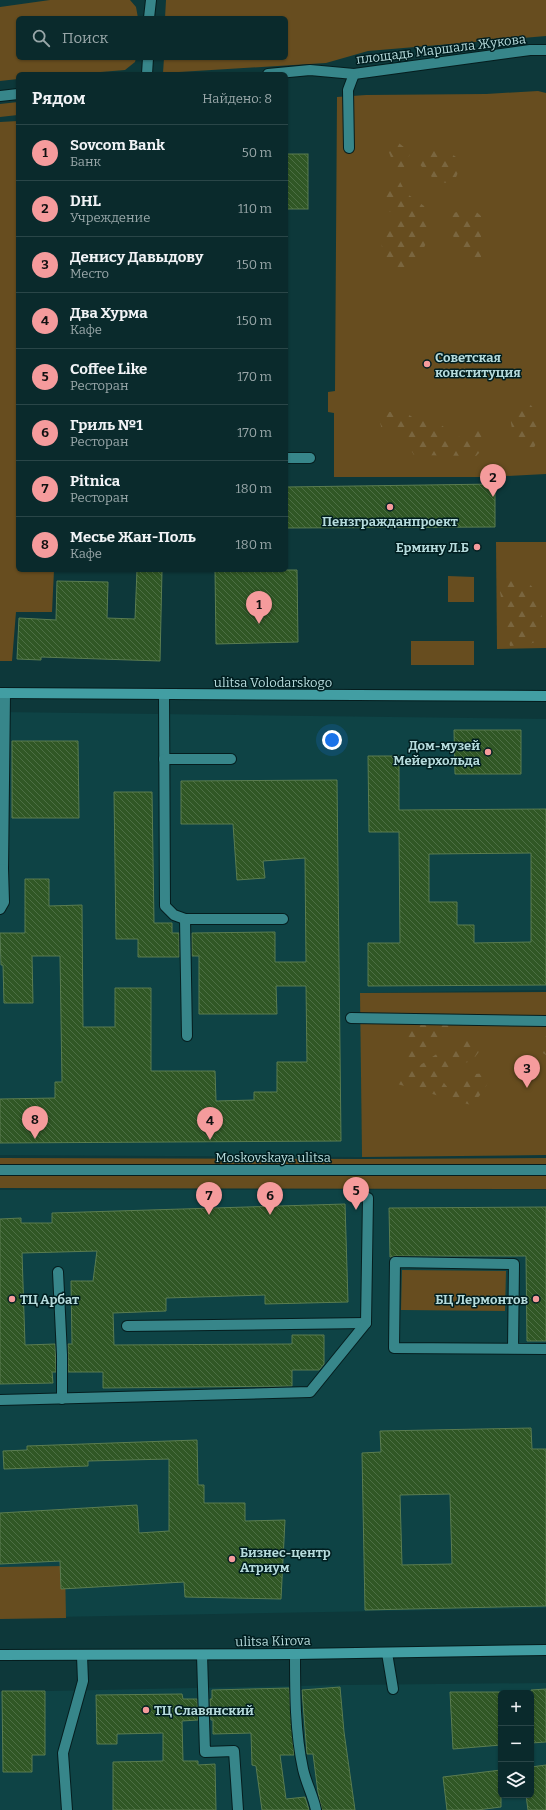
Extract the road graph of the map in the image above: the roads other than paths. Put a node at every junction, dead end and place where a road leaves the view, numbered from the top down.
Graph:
1 (152, 0) edge
2 (149, 16) edge
3 (546, 50) edge
4 (148, 60) edge
5 (148, 72) edge
6 (288, 72) edge
7 (354, 74) junction
8 (16, 94) edge
9 (0, 96) edge
10 (349, 148) dead end
11 (288, 458) edge
12 (310, 458) dead end
13 (3, 693) edge
14 (164, 694) junction
15 (546, 696) edge
16 (164, 759) junction
17 (231, 759) dead end
18 (2, 869) edge
19 (0, 909) edge
20 (283, 919) dead end
21 (185, 920) junction
22 (352, 1018) dead end
23 (546, 1021) edge
24 (186, 1036) dead end
25 (0, 1170) edge
26 (546, 1170) edge
27 (368, 1198) dead end
28 (58, 1272) dead end
29 (366, 1323) junction
30 (127, 1326) dead end
31 (513, 1348) junction
32 (546, 1349) edge
33 (62, 1399) junction
34 (0, 1400) edge
35 (546, 1650) edge
36 (387, 1653) junction
37 (295, 1654) junction
38 (0, 1655) edge
39 (202, 1655) junction
40 (82, 1656) junction
41 (393, 1689) dead end
42 (67, 1810) edge
43 (238, 1810) edge
44 (316, 1810) edge

1 - 2 street
3 - 7 street, площадь Маршала Жукова
4 - 5 street
6 - 7 street, площадь Маршала Жукова
7 - 10 street
8 - 9 street
11 - 12 street
13 - 14 main road, ulitsa Volodarskogo
13 - 18 street
14 - 15 main road, ulitsa Volodarskogo
14 - 16 street
16 - 17 street
16 - 21 street
18 - 19 street
20 - 21 street
21 - 24 street
22 - 23 street
25 - 26 street, Moskovskaya ulitsa
27 - 29 street
28 - 33 street
29 - 30 street
29 - 33 street
31 - 31 street
31 - 32 street
33 - 34 street
35 - 36 main road, ulitsa Kirova
36 - 37 main road, ulitsa Kirova
36 - 41 street
37 - 39 main road, ulitsa Kirova
37 - 44 street
38 - 40 main road, ulitsa Kirova
39 - 40 main road, ulitsa Kirova
39 - 43 street
40 - 42 street

